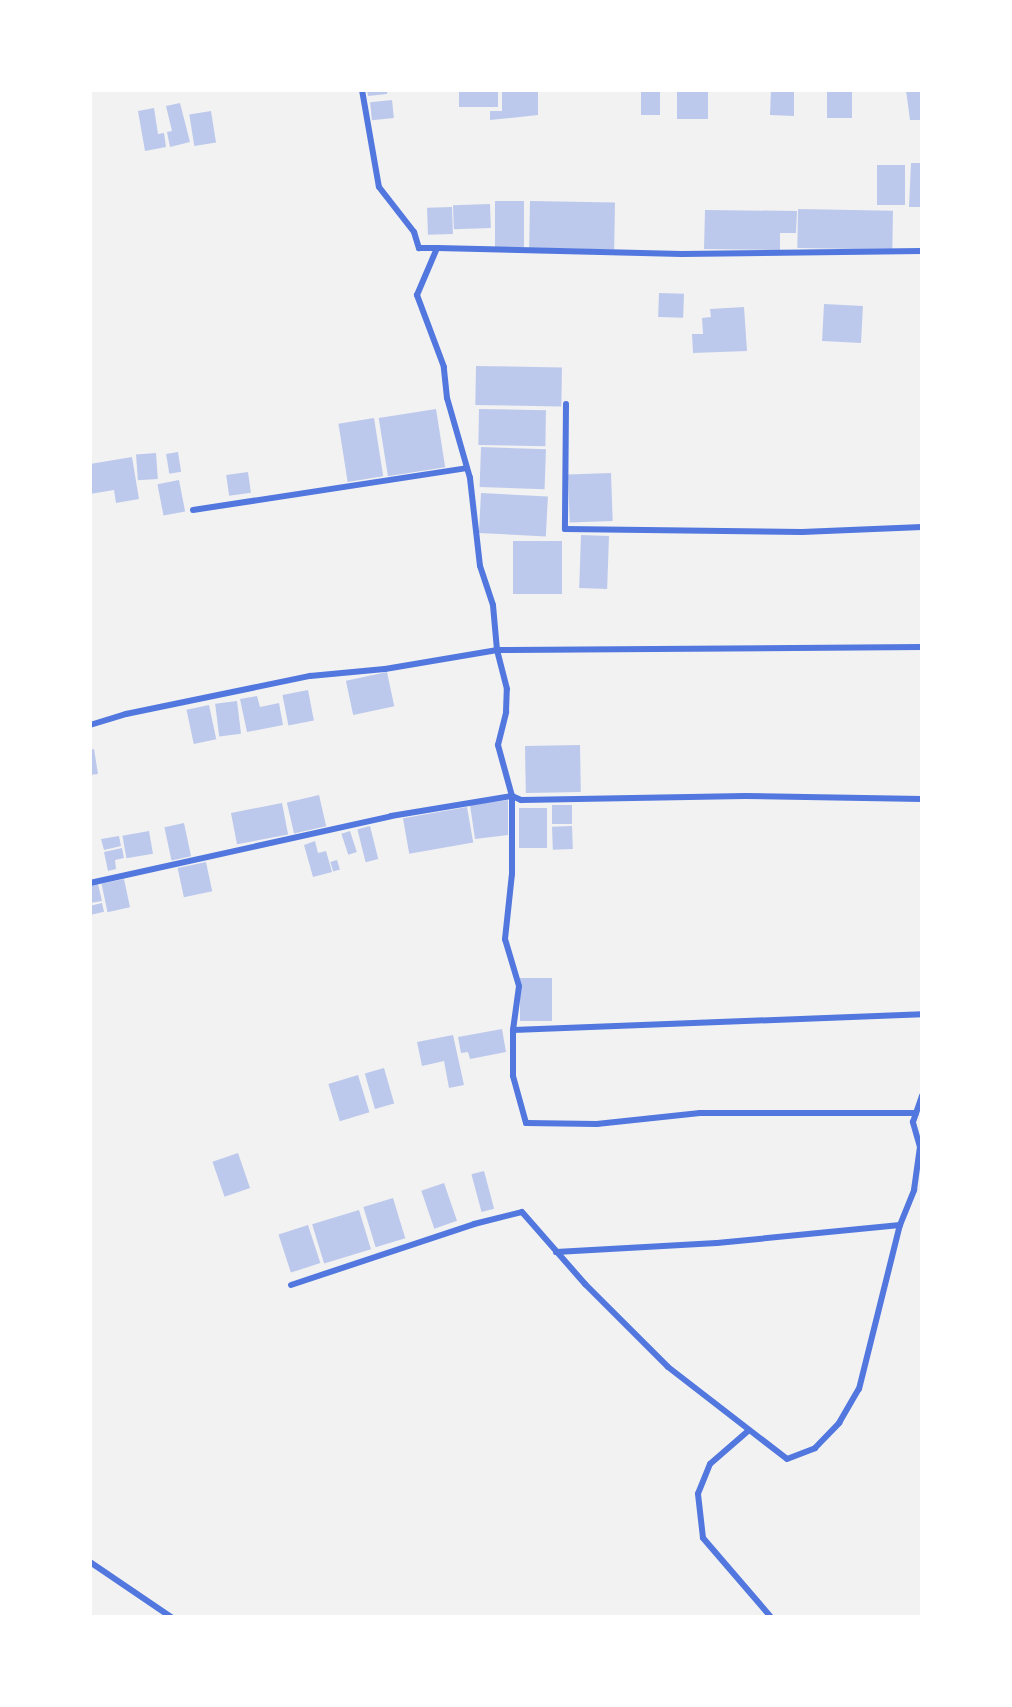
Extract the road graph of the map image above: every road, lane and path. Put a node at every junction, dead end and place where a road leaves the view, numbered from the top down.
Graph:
1 (362, 90) edge
2 (437, 248) junction
3 (922, 251) edge
4 (566, 404) dead end
5 (467, 468) junction
6 (193, 510) dead end
7 (922, 527) edge
8 (922, 647) edge
9 (497, 650) junction
10 (90, 725) edge
11 (512, 796) junction
12 (922, 799) edge
13 (90, 883) edge
14 (922, 1014) edge
15 (513, 1030) junction
16 (922, 1096) edge
17 (916, 1113) junction
18 (900, 1225) junction
19 (556, 1252) junction
20 (291, 1285) dead end
21 (748, 1431) junction
22 (90, 1562) edge
23 (171, 1617) edge
24 (771, 1617) edge

1 - 2 street
2 - 3 street
2 - 5 street
4 - 7 street
5 - 6 street
5 - 9 street
8 - 9 street
9 - 10 street
9 - 11 street
11 - 12 street
11 - 13 street
11 - 15 street
14 - 15 street
15 - 17 street
16 - 17 street
17 - 18 street
18 - 19 street
18 - 21 street
19 - 20 street
19 - 21 street
21 - 24 street
22 - 23 street

